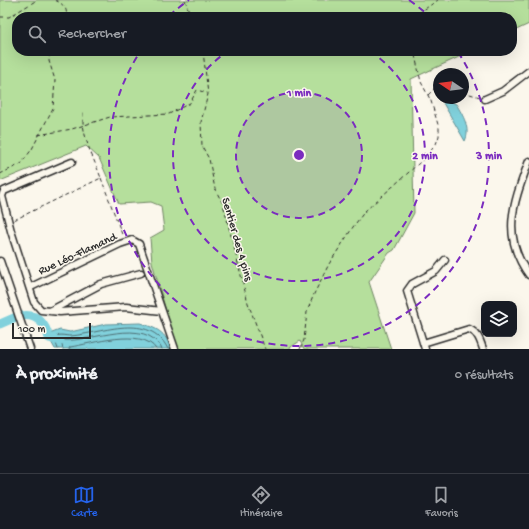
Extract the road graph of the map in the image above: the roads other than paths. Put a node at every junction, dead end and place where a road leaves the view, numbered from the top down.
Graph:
1 (529, 71) edge
2 (485, 98) road end
3 (529, 161) edge
4 (72, 162) dead end
5 (445, 260) dead end
6 (0, 261) edge
7 (141, 273) dead end
8 (529, 275) edge
9 (31, 287) junction
10 (50, 311) junction
11 (162, 311) junction
12 (424, 346) edge
13 (30, 349) edge
14 (175, 349) edge
15 (483, 349) edge

1 - 2 street
3 - 8 street
4 - 9 street, Rue Léo-Flamand
5 - 12 street
6 - 13 street
7 - 10 street
9 - 10 street
9 - 11 street, Rue Léo-Flamand
10 - 11 street
11 - 14 street
12 - 15 street

